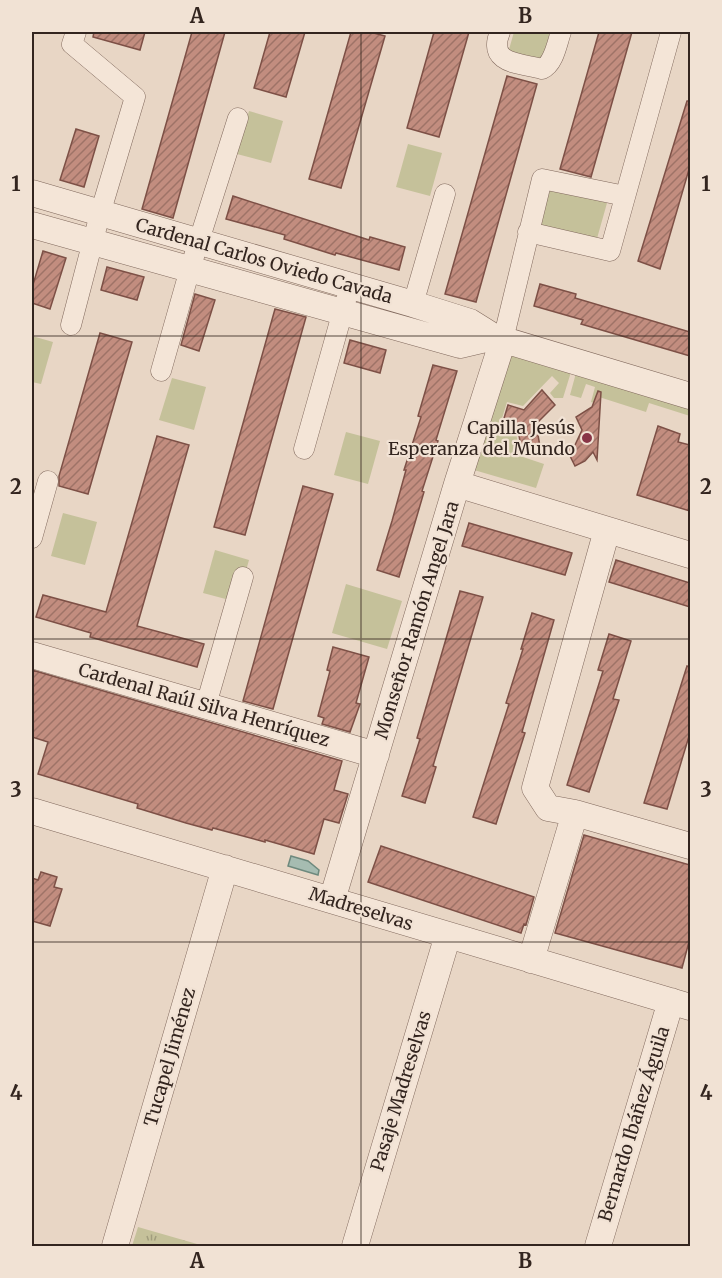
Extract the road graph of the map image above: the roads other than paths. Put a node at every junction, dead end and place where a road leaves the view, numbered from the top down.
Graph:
1 (500, 32) edge
2 (561, 32) edge
3 (671, 32) edge
4 (74, 38) edge
5 (238, 118) dead end
6 (32, 193) edge
7 (445, 194) dead end
8 (625, 196) junction
9 (100, 214) junction
10 (32, 225) edge
11 (528, 232) junction
12 (92, 242) junction
13 (198, 243) junction
14 (190, 269) junction
15 (350, 286) junction
16 (413, 304) junction
17 (342, 312) junction
18 (71, 325) dead end
19 (498, 338) junction
20 (161, 371) dead end
21 (688, 395) edge
22 (304, 449) dead end
23 (48, 481) dead end
24 (457, 484) junction
25 (608, 530) junction
26 (32, 538) edge
27 (690, 555) edge
28 (243, 577) dead end
29 (32, 654) edge
30 (206, 705) junction
31 (376, 755) junction
32 (32, 811) edge
33 (575, 813) junction
34 (689, 841) edge
35 (225, 868) junction
36 (332, 900) junction
37 (448, 935) junction
38 (531, 960) junction
39 (681, 1004) edge
40 (115, 1246) edge
41 (355, 1246) edge
42 (598, 1246) edge

1 - 2 street
3 - 8 street
4 - 9 street
5 - 13 street
6 - 9 street, Cardenal Carlos Oviedo Cavada
7 - 16 street
8 - 11 street
8 - 11 street
9 - 12 street
9 - 13 street, Cardenal Carlos Oviedo Cavada
10 - 12 street, Cardenal Carlos Oviedo Cavada
11 - 19 street
12 - 14 street, Cardenal Carlos Oviedo Cavada
12 - 18 street
13 - 14 street
13 - 15 street, Cardenal Carlos Oviedo Cavada
14 - 17 street, Cardenal Carlos Oviedo Cavada
14 - 20 street
15 - 16 street, Cardenal Carlos Oviedo Cavada
15 - 17 street
16 - 19 street, Cardenal Carlos Oviedo Cavada
17 - 19 street, Cardenal Carlos Oviedo Cavada
17 - 22 street
19 - 21 street, Cardenal Carlos Oviedo Cavada
19 - 24 street, Monseñor Ramón Angel Jara
23 - 26 street
24 - 25 street
24 - 31 street, Monseñor Ramón Angel Jara
25 - 27 street
25 - 33 street
28 - 30 street
29 - 30 street, Cardenal Raúl Silva Henríquez
30 - 31 street, Cardenal Raúl Silva Henríquez
31 - 36 street, Monseñor Ramón Angel Jara
32 - 35 street, Madreselvas
33 - 34 street
33 - 38 street
35 - 36 street, Madreselvas
35 - 40 street, Tucapel Jiménez
36 - 37 street, Madreselvas
37 - 38 street, Madreselvas
37 - 41 street, Pasaje Madreselvas
38 - 39 street, Madreselvas
39 - 42 street, Bernardo Ibáñez Águila

